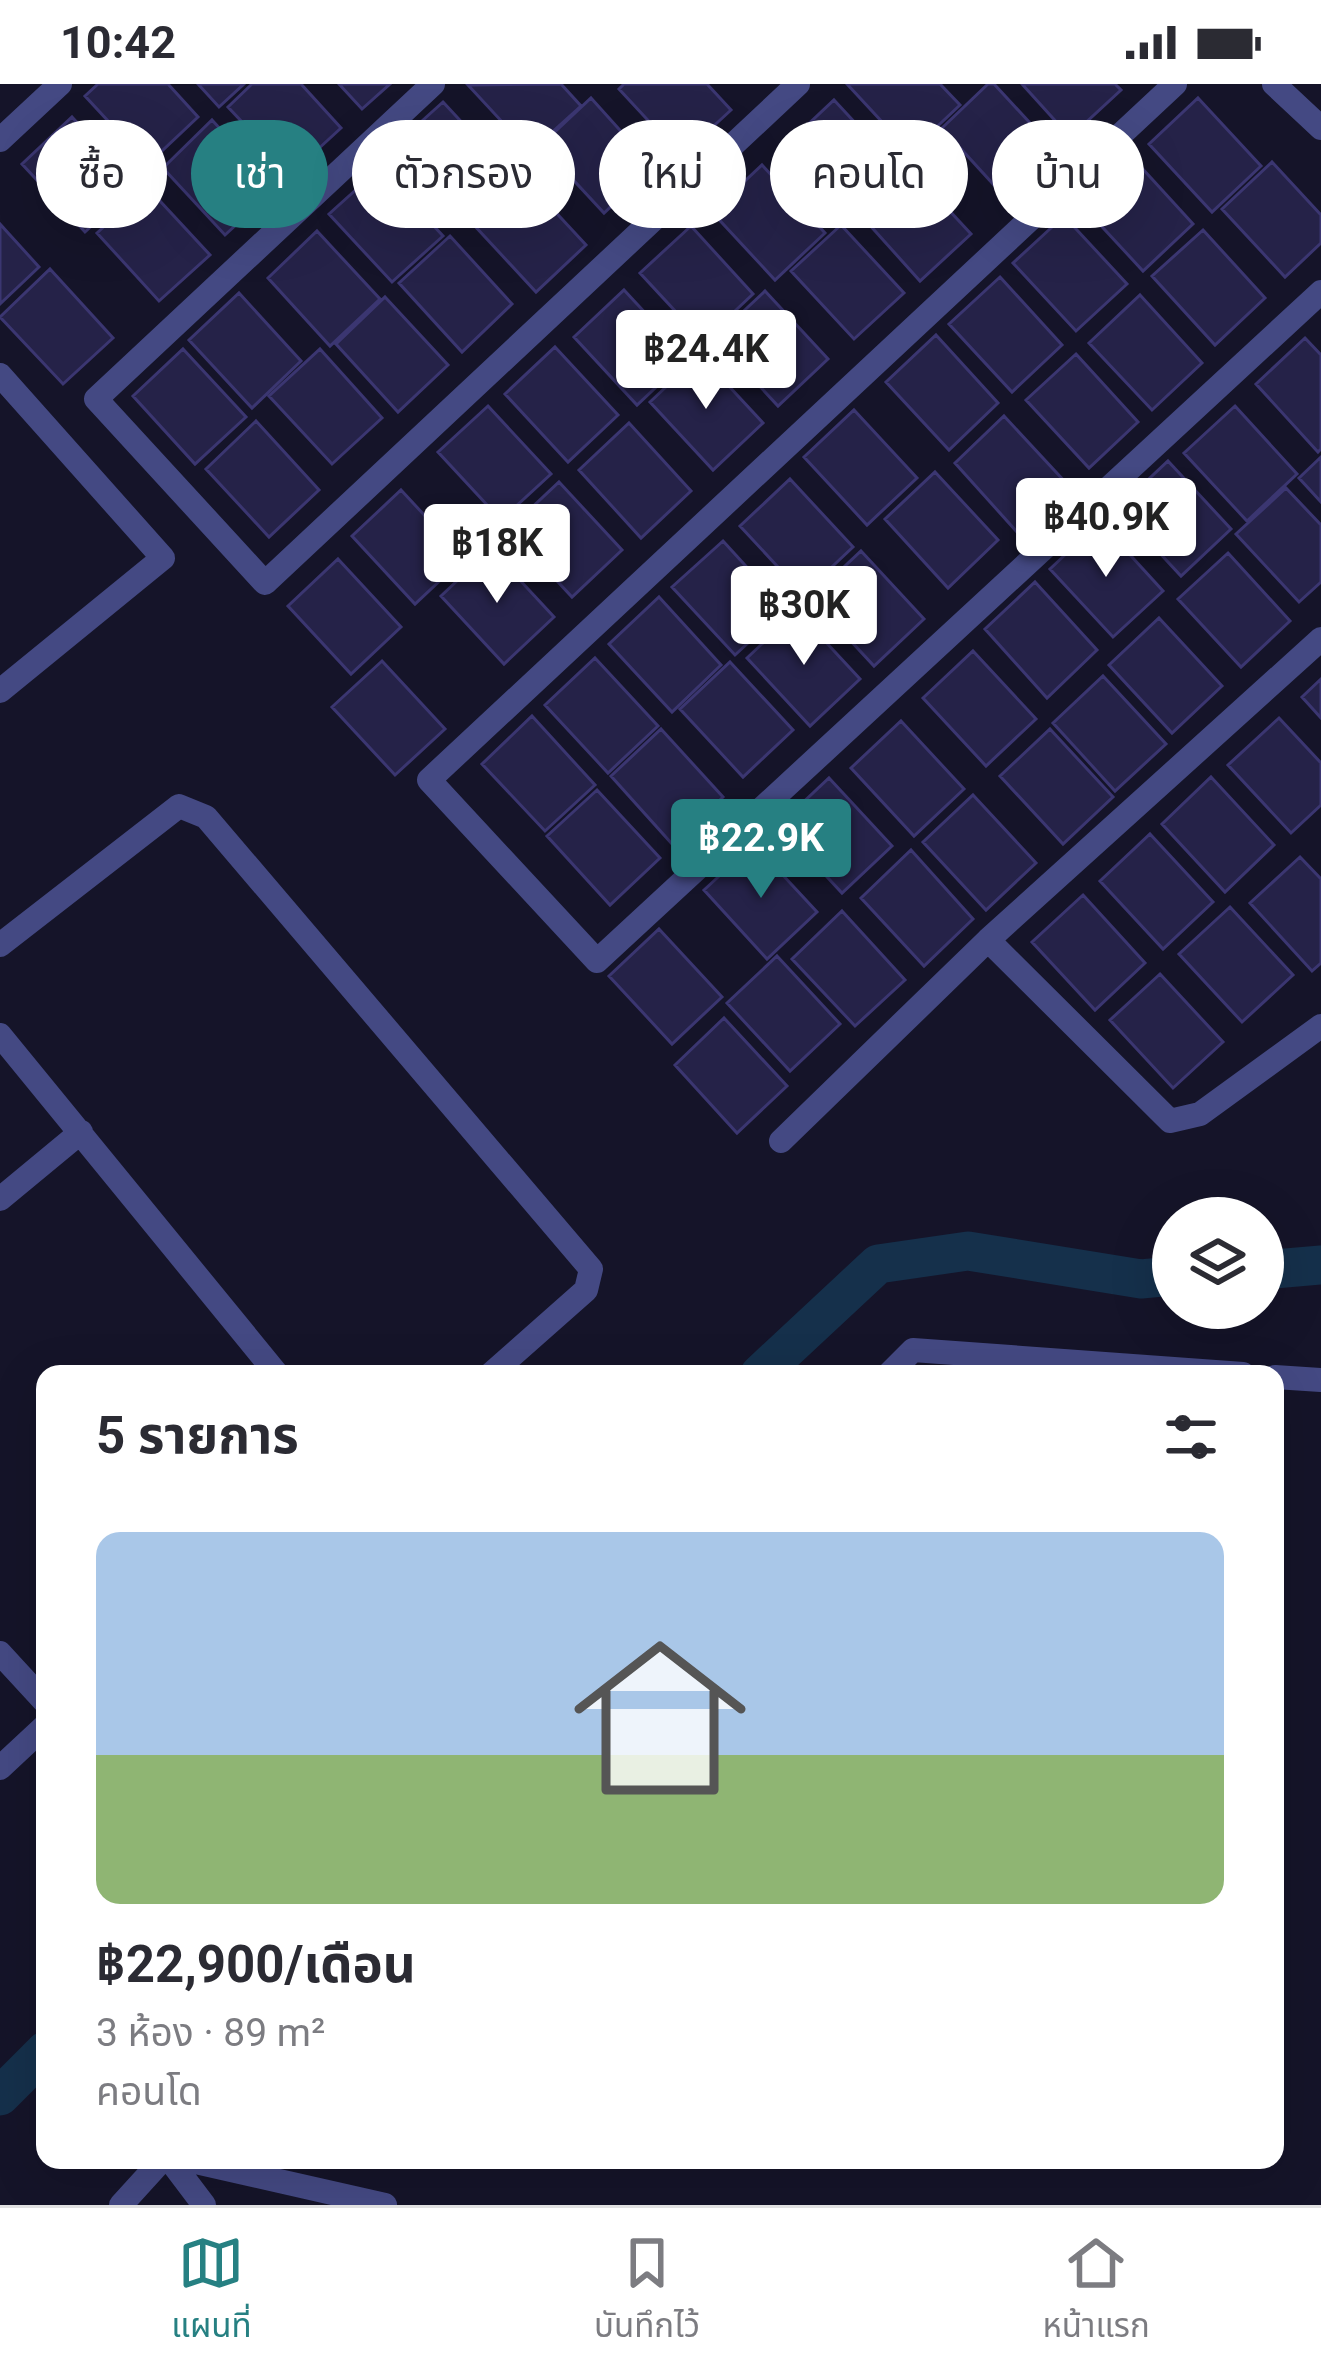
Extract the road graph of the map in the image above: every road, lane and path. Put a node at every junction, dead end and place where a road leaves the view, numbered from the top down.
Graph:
1 (60, 84) edge
2 (433, 84) edge
3 (798, 84) edge
4 (1175, 84) edge
5 (1274, 84) edge
6 (1321, 128) edge
7 (0, 140) edge
8 (1321, 292) edge
9 (0, 375) edge
10 (1321, 640) edge
11 (0, 691) edge
12 (988, 940) junction
13 (0, 945) edge
14 (1321, 1026) edge
15 (0, 1035) edge
16 (81, 1132) junction
17 (781, 1141) dead end
18 (0, 1199) edge
19 (270, 1365) edge
20 (501, 1365) edge
21 (898, 1365) edge
22 (1091, 1365) edge
23 (1284, 1377) edge
24 (1321, 1380) edge
25 (0, 1653) edge
26 (36, 1692) edge
27 (36, 1734) edge
28 (0, 1768) edge
29 (157, 2169) edge
30 (174, 2169) edge
31 (227, 2169) edge
32 (121, 2205) edge
33 (204, 2205) edge
34 (385, 2205) edge

1 - 7 street
2 - 3 street
4 - 8 street
5 - 6 street
9 - 11 street
10 - 12 street
12 - 14 street
12 - 17 street
13 - 20 street
15 - 16 street
16 - 18 street
16 - 19 street
21 - 22 street
23 - 24 street
25 - 26 street
27 - 28 street
29 - 32 street
30 - 33 street
31 - 34 street

